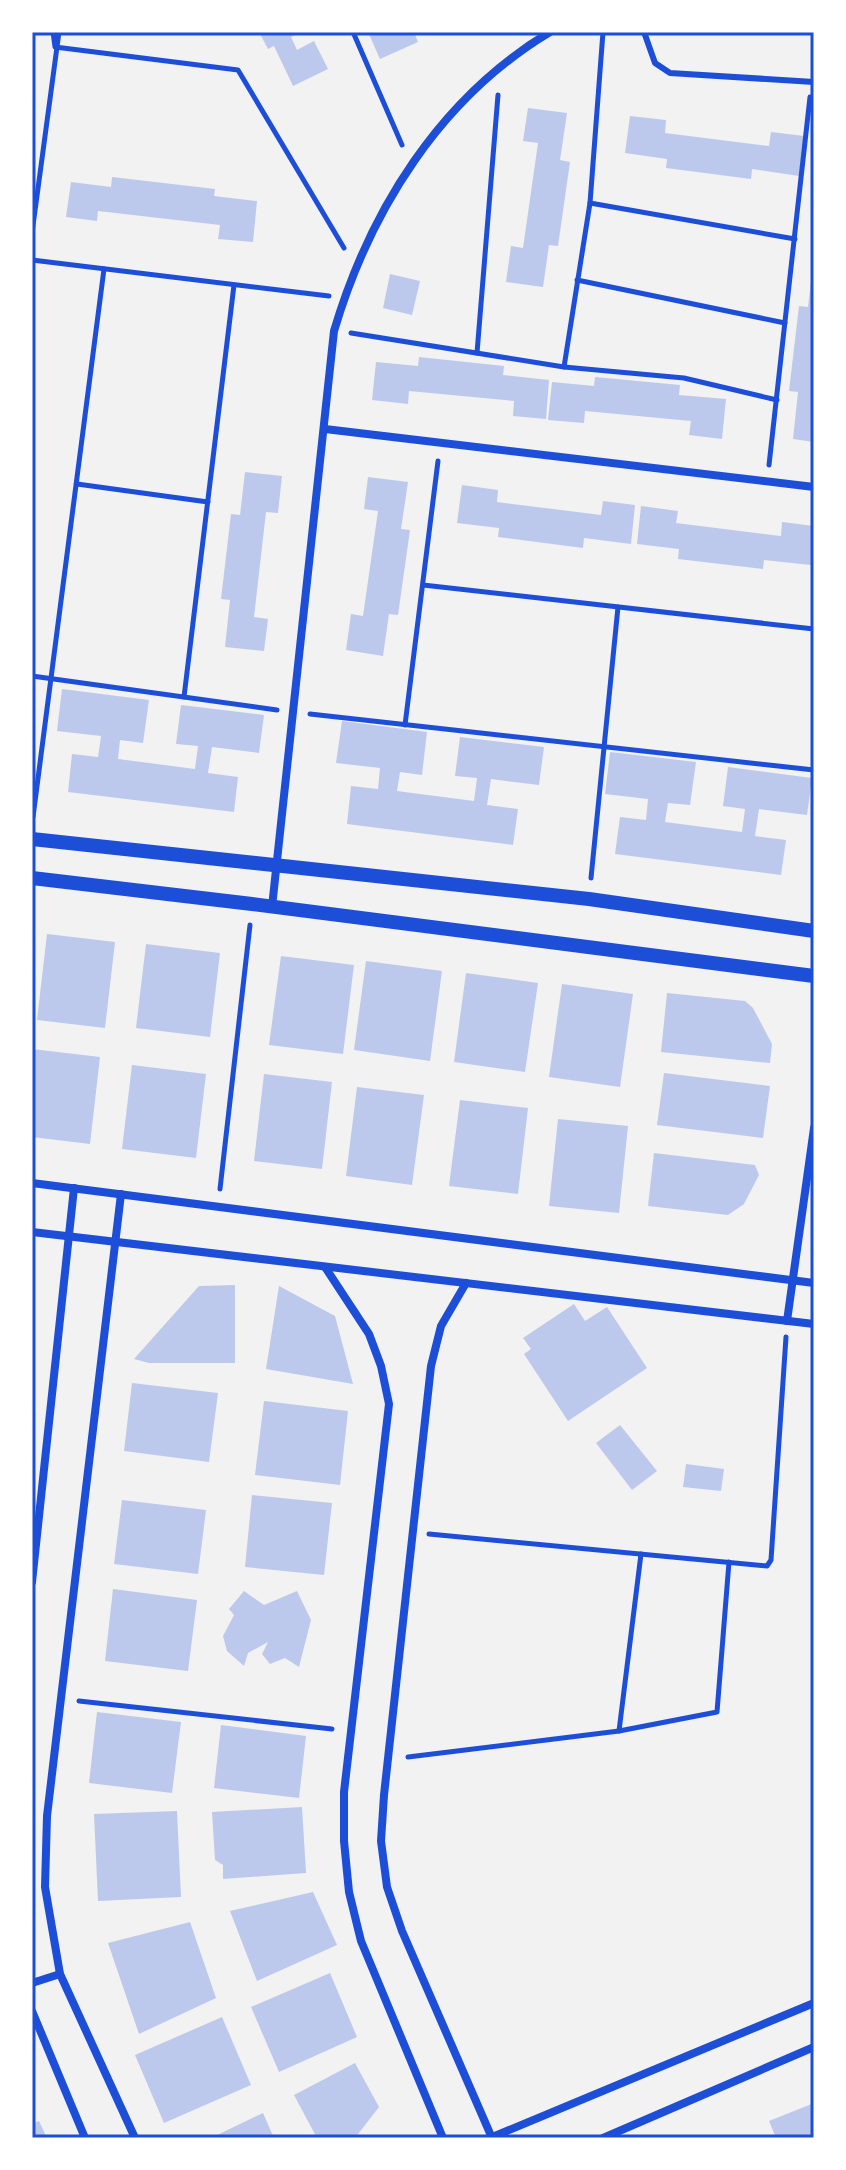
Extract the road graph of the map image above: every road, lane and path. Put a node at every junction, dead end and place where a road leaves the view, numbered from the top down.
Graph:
1 (56, 32) edge
2 (353, 32) edge
3 (550, 32) edge
4 (603, 32) edge
5 (644, 32) edge
6 (55, 47) junction
7 (500, 67) junction
8 (813, 82) edge
9 (410, 165) junction
10 (590, 203) junction
11 (32, 233) edge
12 (795, 239) junction
13 (32, 260) edge
14 (356, 267) junction
15 (104, 269) junction
16 (577, 280) junction
17 (234, 285) junction
18 (344, 298) junction
19 (785, 323) junction
20 (334, 331) junction
21 (477, 353) junction
22 (564, 367) junction
23 (777, 400) junction
24 (325, 429) junction
25 (440, 445) junction
26 (767, 481) junction
27 (77, 484) junction
28 (814, 487) edge
29 (208, 502) junction
30 (423, 585) junction
31 (618, 607) junction
32 (814, 629) edge
33 (32, 676) edge
34 (53, 679) junction
35 (184, 697) junction
36 (292, 712) junction
37 (405, 725) junction
38 (604, 747) junction
39 (814, 770) edge
40 (32, 826) edge
41 (32, 839) edge
42 (275, 863) junction
43 (32, 878) edge
44 (589, 899) junction
45 (252, 904) junction
46 (272, 907) junction
47 (814, 931) edge
48 (814, 976) edge
49 (814, 1128) edge
50 (32, 1183) edge
51 (74, 1188) junction
52 (121, 1194) junction
53 (218, 1206) junction
54 (32, 1232) edge
55 (69, 1237) junction
56 (115, 1242) junction
57 (325, 1267) junction
58 (793, 1280) junction
59 (466, 1283) junction
60 (814, 1283) edge
61 (787, 1321) junction
62 (814, 1324) edge
63 (412, 1533) junction
64 (641, 1554) junction
65 (729, 1562) junction
66 (32, 1582) edge
67 (62, 1699) junction
68 (351, 1731) junction
69 (619, 1731) junction
70 (388, 1760) junction
71 (60, 1974) junction
72 (32, 1983) edge
73 (814, 2003) edge
74 (32, 2011) edge
75 (814, 2047) edge
76 (85, 2138) edge
77 (135, 2138) edge
78 (443, 2138) edge
79 (491, 2138) edge
80 (603, 2138) edge

1 - 6 path
2 - 9 path
3 - 7 street
4 - 10 path
5 - 8 lane
6 - 11 path
6 - 14 path
7 - 9 street
7 - 21 path
8 - 12 path
9 - 14 street
10 - 12 path
10 - 16 path
12 - 19 path
13 - 15 path
14 - 18 street
15 - 17 path
15 - 27 path
16 - 19 path
16 - 22 path
17 - 18 path
17 - 29 path
18 - 20 street
19 - 23 path
20 - 21 path
20 - 24 street
21 - 22 path
22 - 23 path
23 - 26 path
24 - 25 street
24 - 36 street
25 - 26 street
25 - 30 path
26 - 28 street
27 - 29 path
27 - 34 path
29 - 35 path
30 - 31 path
30 - 37 path
31 - 32 path
31 - 38 path
33 - 34 path
34 - 35 path
34 - 40 path
35 - 36 path
36 - 37 path
36 - 42 street
37 - 38 path
38 - 39 path
38 - 44 path
41 - 42 street
42 - 44 street
42 - 46 street
43 - 45 street
44 - 47 street
45 - 46 street
45 - 53 path
46 - 48 street
49 - 58 street
50 - 51 street
51 - 52 street
51 - 55 street
52 - 53 street
52 - 56 street
53 - 58 street
54 - 55 street
55 - 56 street
55 - 66 street
56 - 57 street
56 - 67 street
57 - 59 street
57 - 68 street
58 - 60 street
58 - 61 street
59 - 61 street
59 - 63 street
61 - 62 street
61 - 65 path
63 - 64 path
63 - 70 street
64 - 65 path
64 - 69 path
65 - 69 path
67 - 68 path
67 - 71 street
68 - 78 street
69 - 70 path
70 - 79 street
71 - 72 street
71 - 77 street
73 - 79 street
74 - 76 street
75 - 80 street

